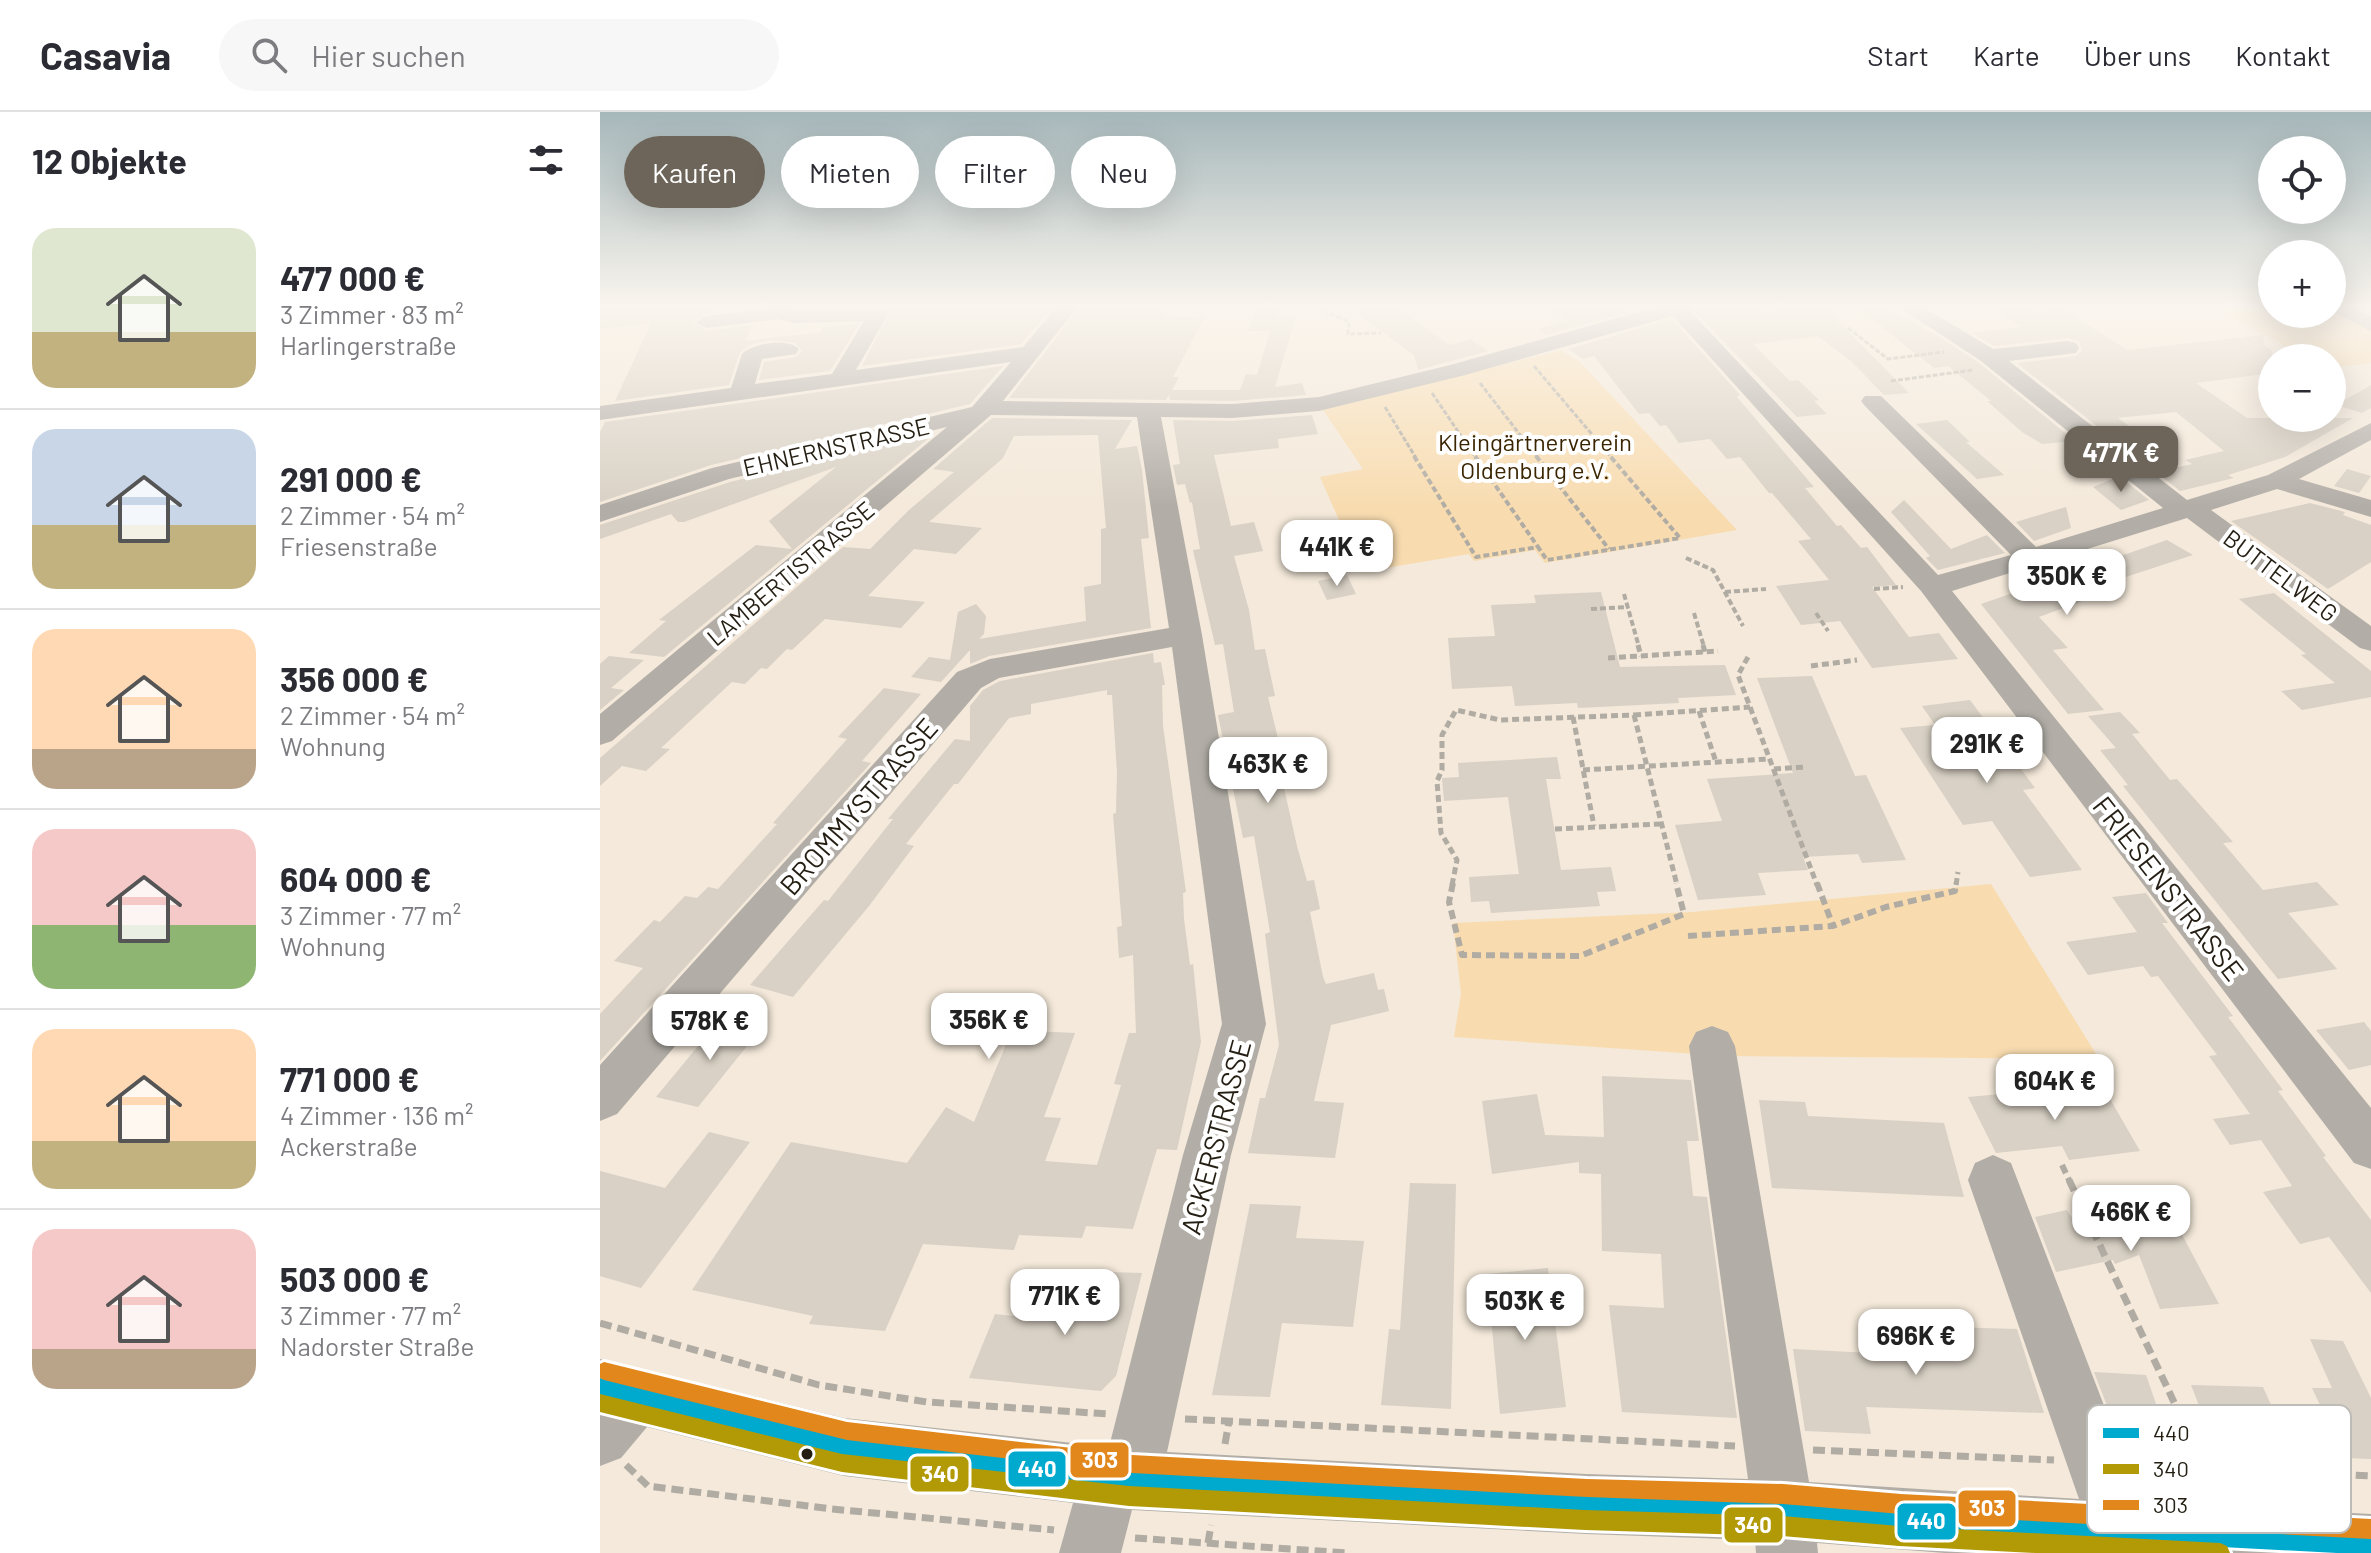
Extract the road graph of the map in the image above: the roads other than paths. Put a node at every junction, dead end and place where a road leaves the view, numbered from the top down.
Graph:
1 (748, 372) edge
2 (844, 372) edge
3 (889, 372) edge
4 (1014, 372) edge
5 (1439, 372) edge
6 (1736, 372) edge
7 (2009, 372) edge
8 (840, 379) junction
9 (741, 394) junction
10 (1873, 401) dead end
11 (982, 411) junction
12 (1148, 411) junction
13 (600, 413) edge
14 (2371, 430) edge
15 (2277, 481) junction
16 (658, 492) junction
17 (600, 496) edge
18 (2186, 509) junction
19 (2371, 509) edge
20 (600, 514) edge
21 (2030, 557) junction
22 (1915, 586) junction
23 (1186, 635) junction
24 (2371, 641) edge
25 (600, 733) edge
26 (1712, 1046) dead end
27 (600, 1099) edge
28 (2371, 1146) edge
29 (1993, 1180) dead end
30 (613, 1420) edge
31 (2087, 1437) edge
32 (1120, 1479) junction
33 (1785, 1531) edge
34 (2141, 1539) edge
35 (1092, 1543) edge
36 (2371, 1545) edge

1 - 9 street
2 - 8 street
3 - 8 street
4 - 11 street, LAMBERTISTRASSE
5 - 12 street, EHNERNSTRASSE
6 - 22 street, FRIESENSTRASSE
7 - 18 street, BUTTELWEG
8 - 9 street
9 - 13 street
10 - 21 street
11 - 12 street, EHNERNSTRASSE
11 - 16 street, EHNERNSTRASSE
11 - 25 street, LAMBERTISTRASSE
12 - 23 street, ACKERSTRASSE
14 - 15 street
15 - 18 street
15 - 19 street
16 - 17 street
16 - 20 street, EHNERNSTRASSE
18 - 21 street
18 - 24 street, BUTTELWEG
21 - 22 street
22 - 28 street, FRIESENSTRASSE
23 - 27 street, BROMMYSTRASSE
23 - 32 street, ACKERSTRASSE
26 - 33 street
29 - 31 street
30 - 32 street
32 - 33 street
32 - 35 street, ACKERSTRASSE
33 - 34 street
34 - 36 street

